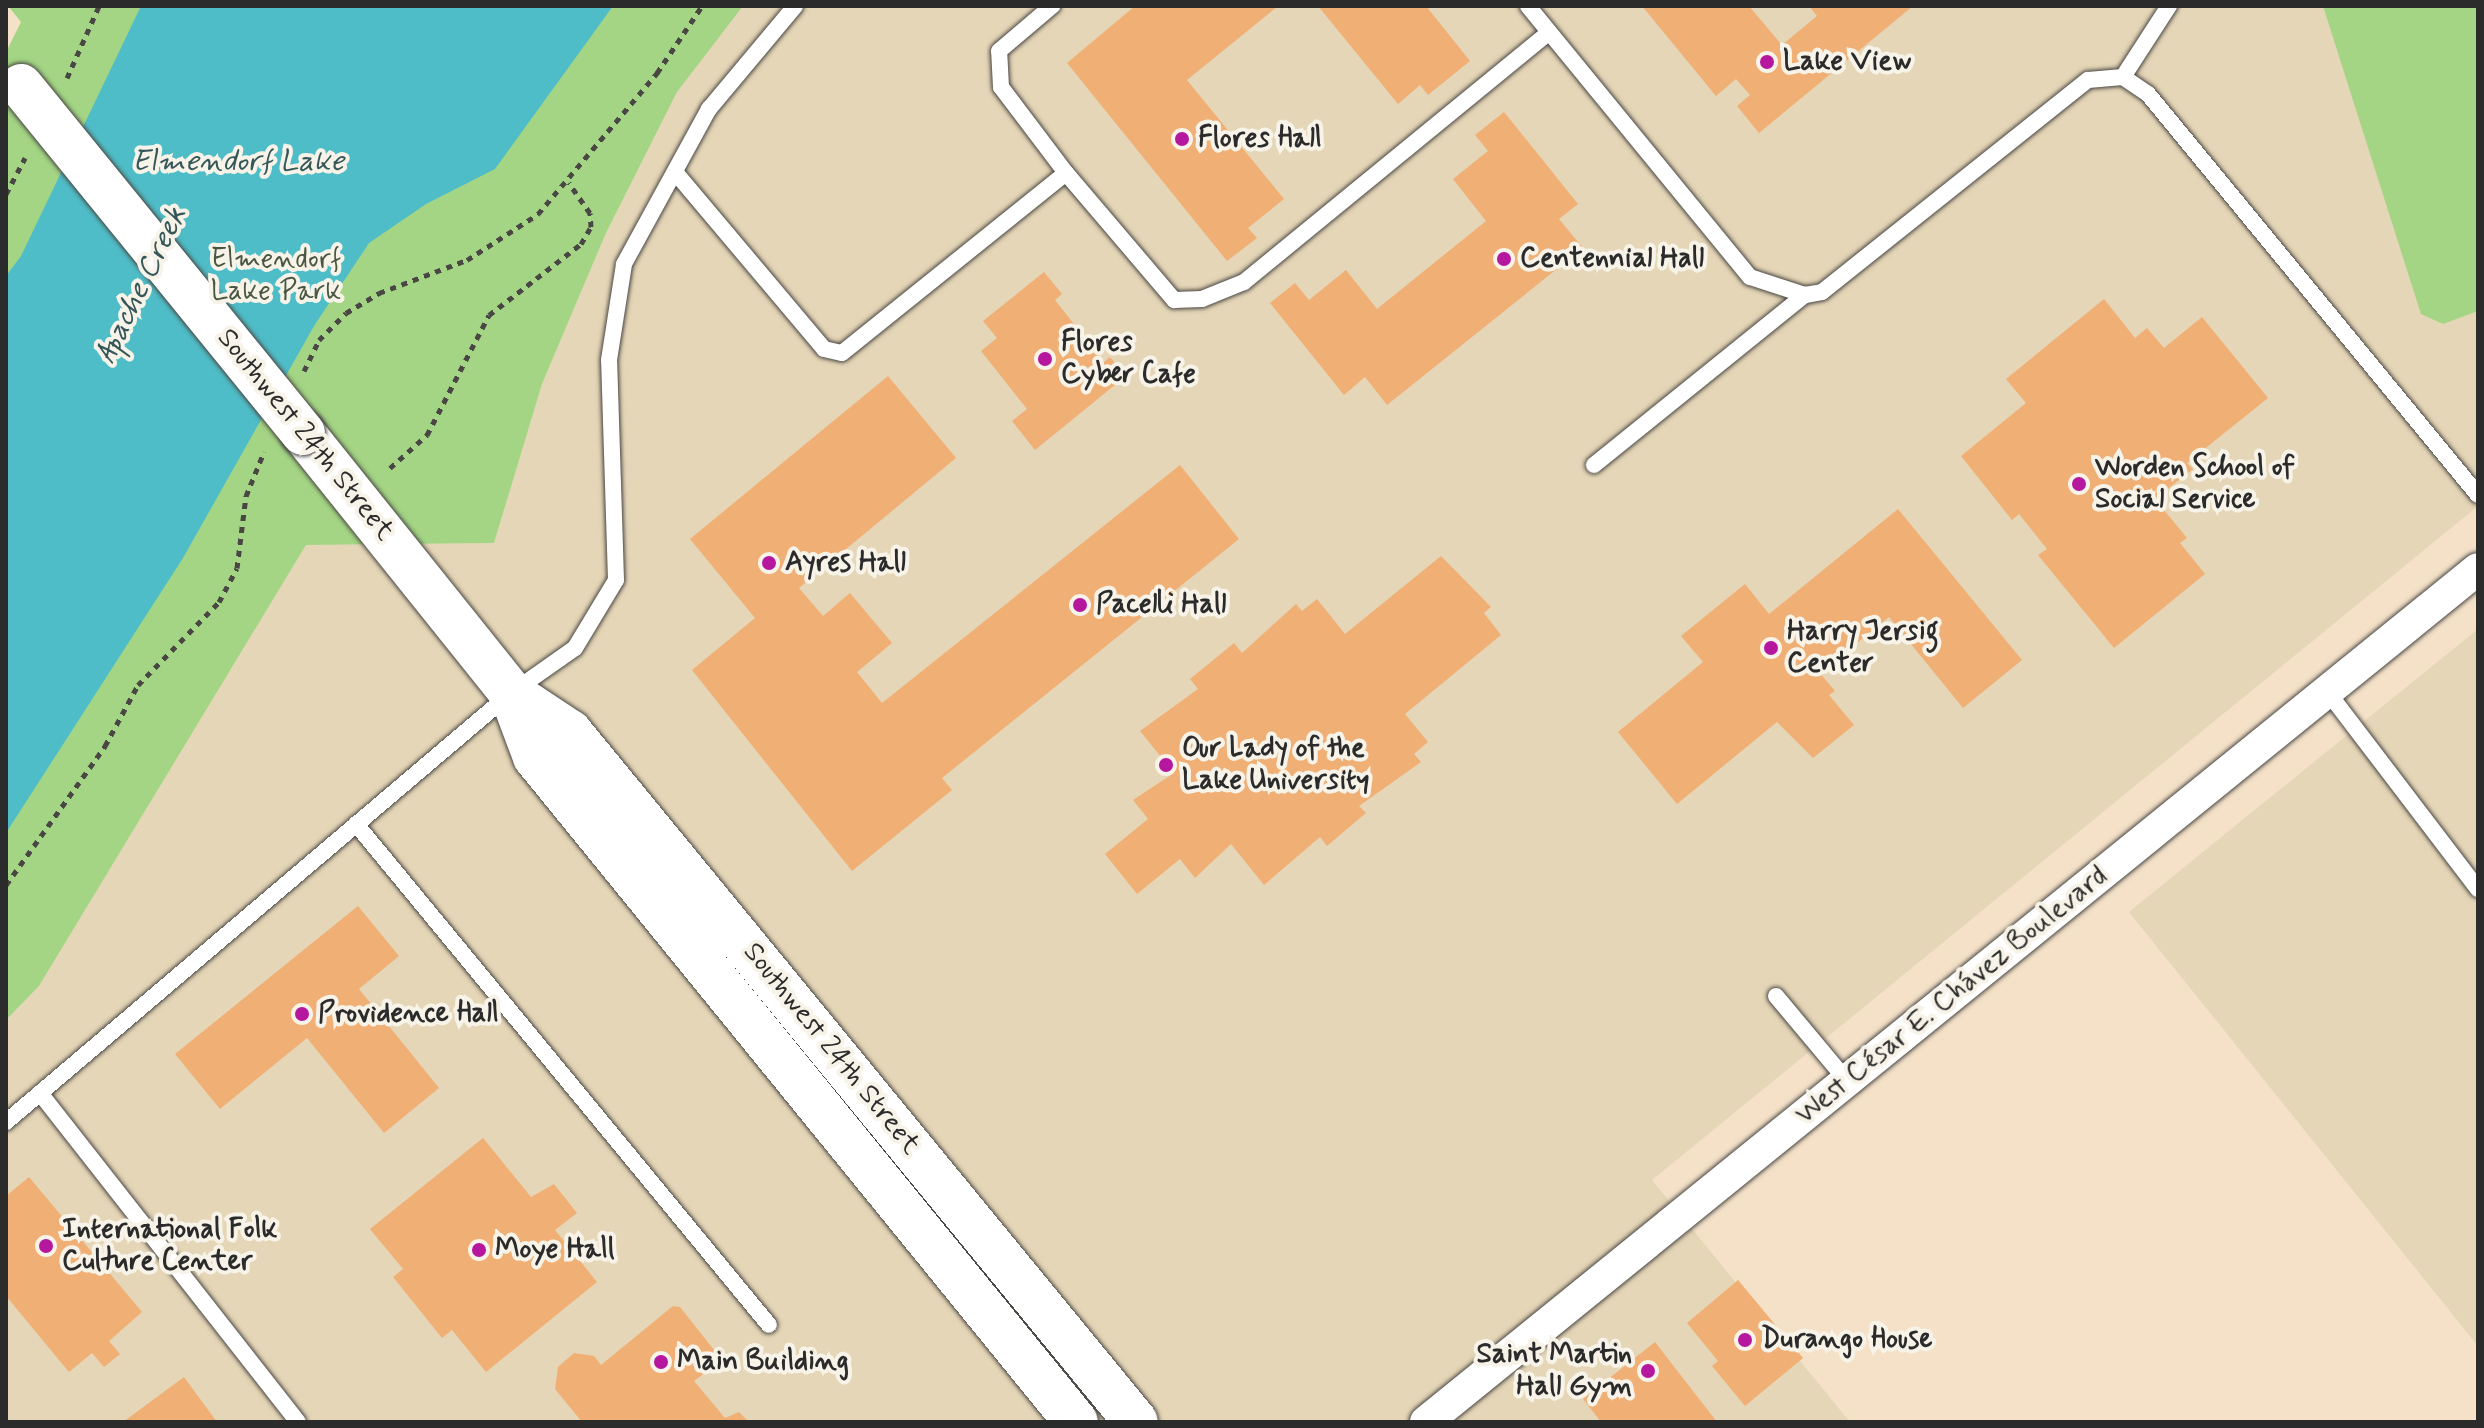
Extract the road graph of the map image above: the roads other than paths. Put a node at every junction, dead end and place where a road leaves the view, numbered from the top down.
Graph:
1 (795, 6) edge
2 (1052, 6) edge
3 (1528, 6) edge
4 (2169, 6) edge
5 (1549, 32) junction
6 (13, 77) edge
7 (2123, 77) junction
8 (675, 172) junction
9 (1066, 173) junction
10 (1805, 295) junction
11 (1594, 465) dead end
12 (2478, 495) edge
13 (2478, 569) edge
14 (2327, 691) junction
15 (511, 693) junction
16 (356, 824) junction
17 (2478, 889) edge
18 (1776, 996) dead end
19 (1847, 1081) junction
20 (40, 1093) junction
21 (6, 1122) edge
22 (769, 1325) dead end
23 (298, 1422) edge
24 (1076, 1422) edge
25 (1136, 1422) edge
26 (1426, 1422) edge

1 - 8 lane
2 - 9 lane
3 - 5 lane
4 - 7 lane
5 - 9 lane
5 - 10 lane
6 - 15 main road, Southwest 24th Street, bridge
7 - 10 lane
7 - 12 lane
8 - 9 lane
8 - 15 lane
10 - 11 lane
13 - 14 street, West César E. Chávez Boulevard
14 - 17 lane
14 - 19 street, West César E. Chávez Boulevard
15 - 16 lane
15 - 24 main road, Southwest 24th Street
15 - 25 main road, Southwest 24th Street
16 - 20 lane
16 - 22 lane
18 - 19 lane
19 - 26 street, West César E. Chávez Boulevard
20 - 21 lane
20 - 23 lane

